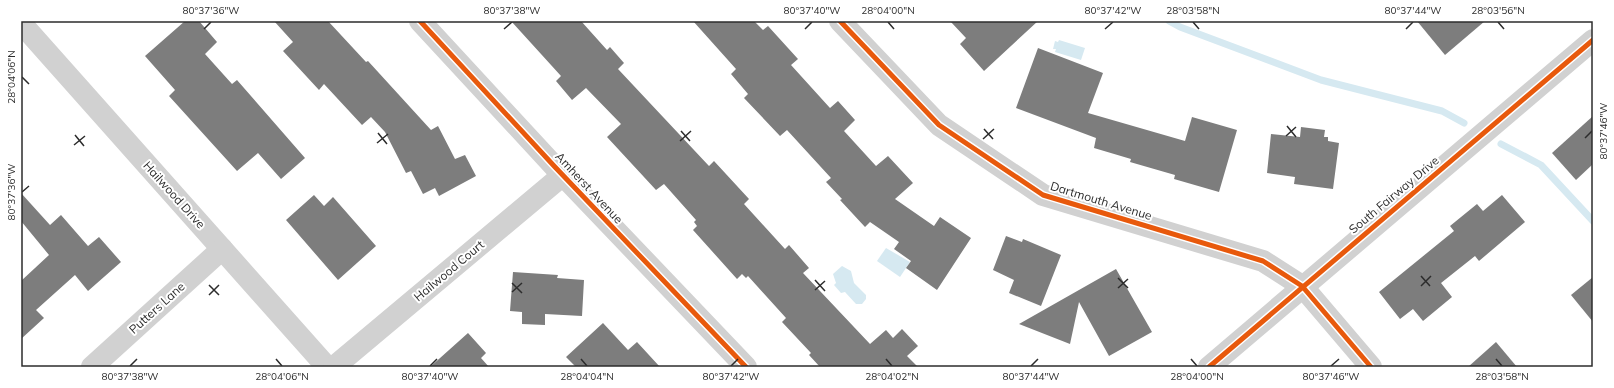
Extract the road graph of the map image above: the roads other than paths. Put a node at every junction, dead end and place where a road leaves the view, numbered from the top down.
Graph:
1 (420, 21) edge
2 (840, 21) edge
3 (21, 23) edge
4 (1593, 40) edge
5 (563, 175) junction
6 (222, 249) junction
7 (1302, 286) junction
8 (92, 367) edge
9 (328, 367) edge
10 (334, 367) edge
11 (746, 367) edge
12 (1209, 367) edge
13 (1371, 367) edge

1 - 5 street, Amherst Avenue
2 - 7 street, Dartmouth Avenue
3 - 6 street, Hailwood Drive
4 - 7 street, South Fairway Drive
5 - 10 street, Hailwood Court
5 - 11 street, Amherst Avenue
6 - 8 street, Putters Lane
6 - 9 street, Hailwood Drive
7 - 12 street, South Fairway Drive
7 - 13 street, Dartmouth Avenue

